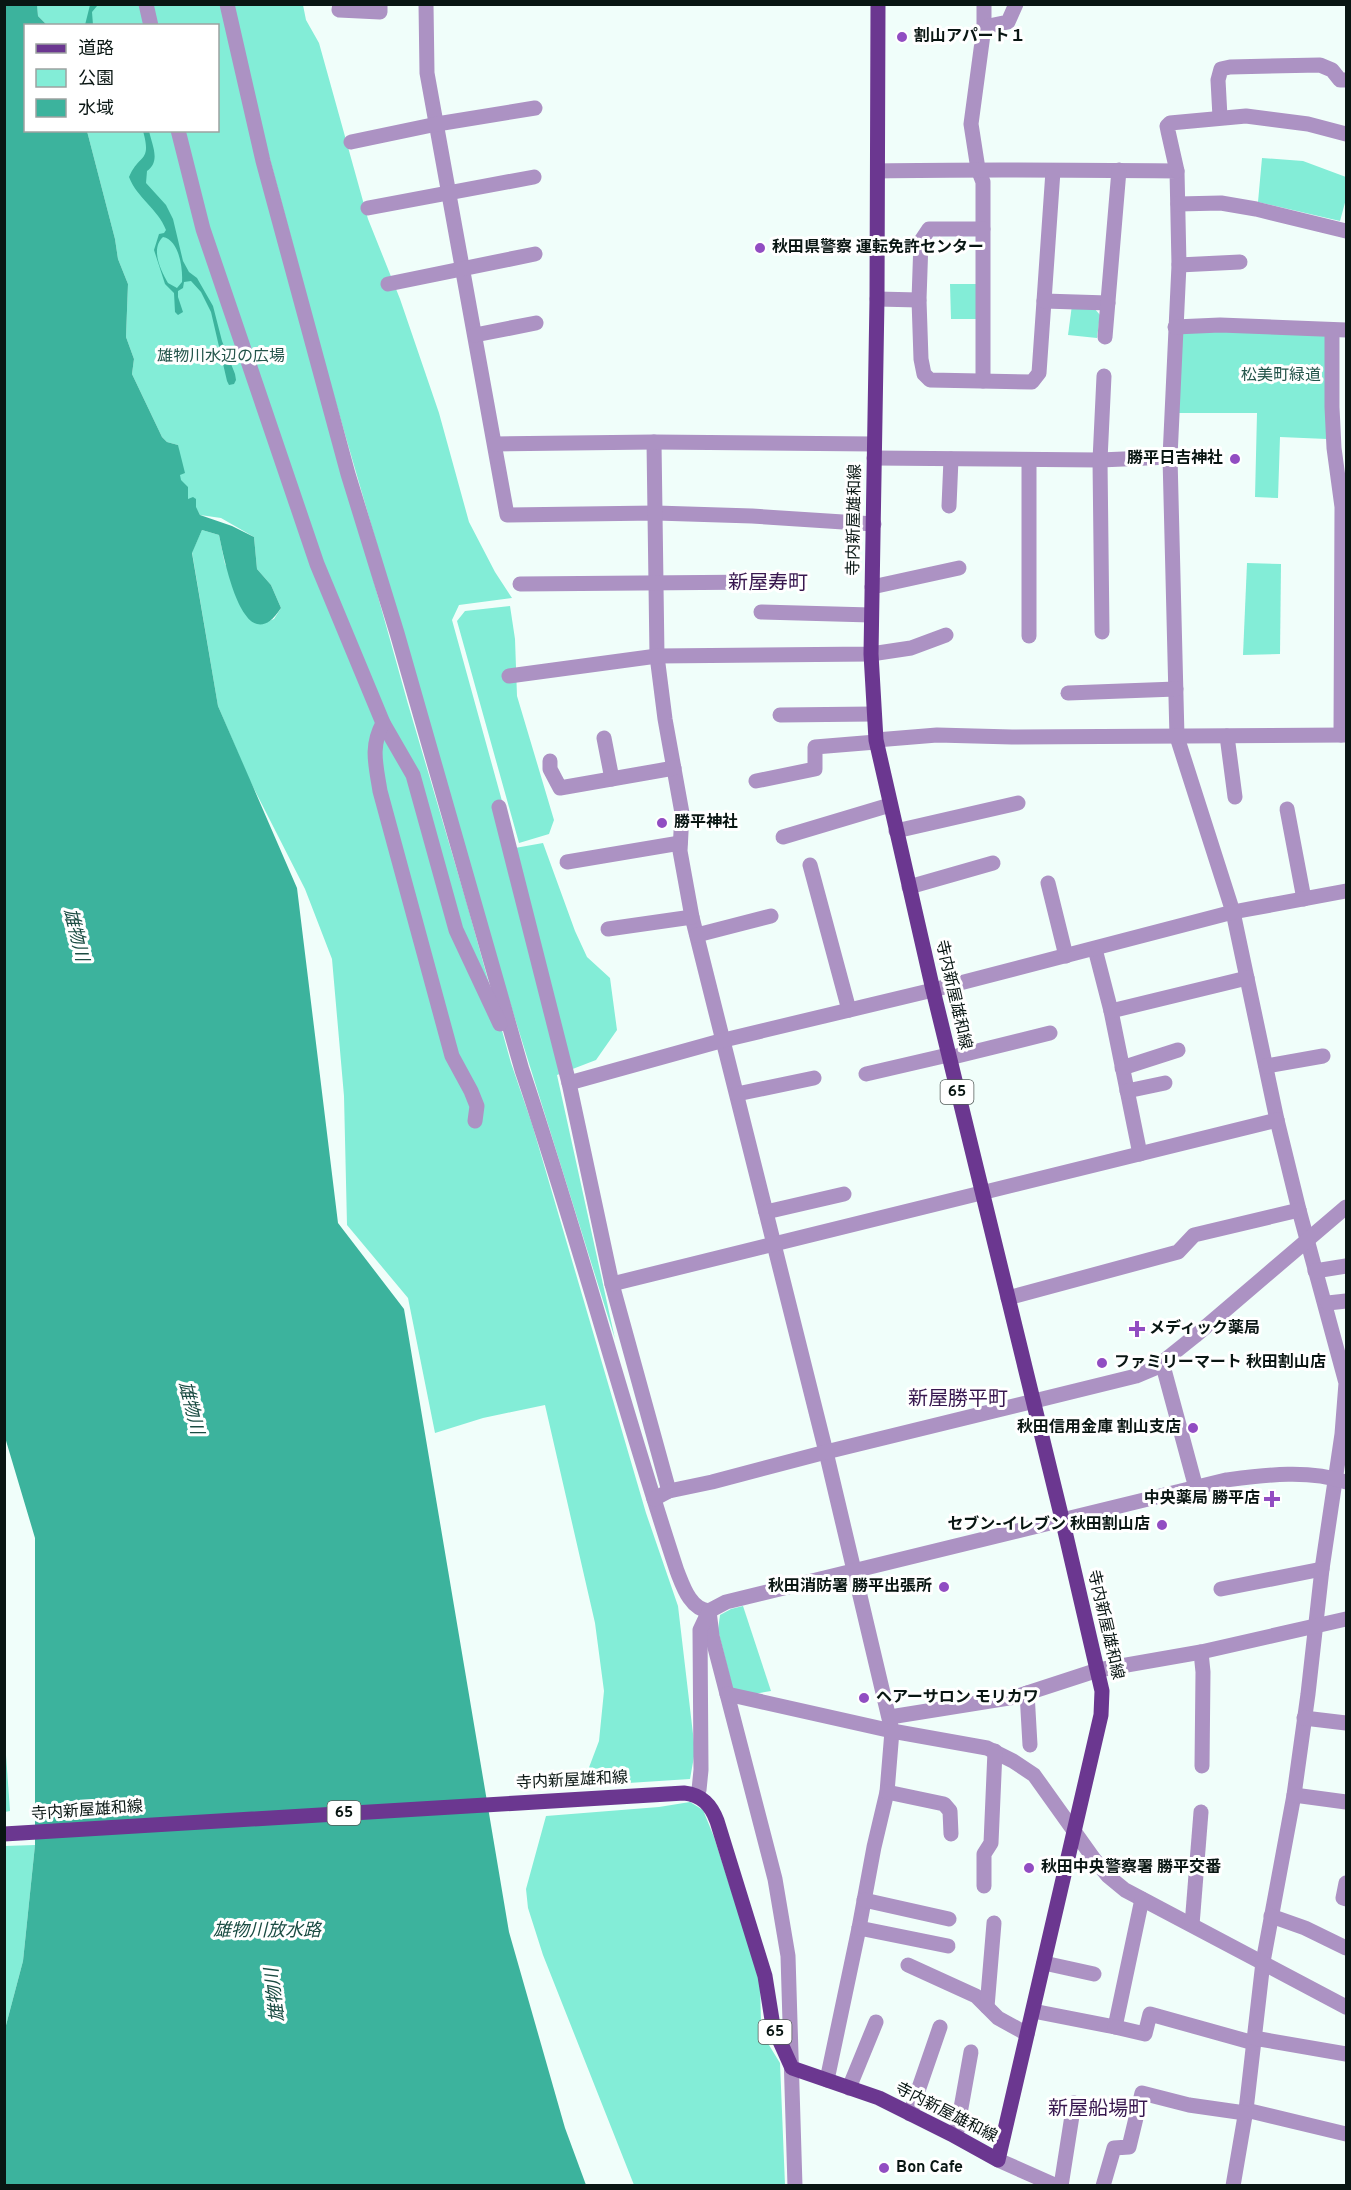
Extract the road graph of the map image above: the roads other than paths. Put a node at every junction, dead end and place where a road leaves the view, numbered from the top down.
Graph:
1 (146, 4) edge
2 (227, 4) edge
3 (340, 4) edge
4 (380, 4) edge
5 (426, 4) edge
6 (878, 4) edge
7 (984, 4) edge
8 (1016, 4) edge
9 (151, 24) edge
10 (984, 27) junction
11 (1347, 80) edge
12 (535, 108) dead end
13 (1220, 117) junction
14 (437, 124) junction
15 (179, 132) edge
16 (1347, 134) edge
17 (351, 142) dead end
18 (978, 169) junction
19 (1119, 170) junction
20 (878, 171) junction
21 (1053, 171) junction
22 (1177, 171) junction
23 (534, 177) dead end
24 (449, 192) junction
25 (1178, 204) junction
26 (368, 208) dead end
27 (983, 229) junction
28 (1347, 231) edge
29 (535, 255) dead end
30 (1240, 262) dead end
31 (1179, 266) junction
32 (463, 268) junction
33 (388, 284) dead end
34 (877, 299) junction
35 (919, 300) junction
36 (1044, 301) junction
37 (1108, 303) junction
38 (537, 323) dead end
39 (1175, 327) junction
40 (1339, 330) edge
41 (475, 335) junction
42 (1105, 337) dead end
43 (1104, 376) dead end
44 (983, 381) junction
45 (654, 442) junction
46 (495, 444) junction
47 (874, 451) junction
48 (1170, 457) junction
49 (951, 459) junction
50 (1029, 460) junction
51 (1100, 460) junction
52 (950, 506) dead end
53 (656, 513) junction
54 (873, 524) junction
55 (1345, 566) edge
56 (959, 568) dead end
57 (657, 582) junction
58 (762, 582) dead end
59 (520, 584) dead end
60 (872, 587) junction
61 (761, 612) dead end
62 (872, 615) junction
63 (1102, 632) dead end
64 (946, 635) dead end
65 (1029, 636) dead end
66 (871, 654) junction
67 (657, 656) junction
68 (509, 676) dead end
69 (1176, 689) junction
70 (1068, 693) dead end
71 (873, 714) junction
72 (780, 715) dead end
73 (383, 723) junction
74 (1344, 735) edge
75 (1227, 736) junction
76 (1177, 737) junction
77 (604, 738) dead end
78 (876, 741) junction
79 (550, 761) dead end
80 (674, 768) junction
81 (612, 779) junction
82 (756, 781) dead end
83 (1235, 797) dead end
84 (1018, 803) dead end
85 (890, 805) junction
86 (499, 807) dead end
87 (1287, 810) dead end
88 (896, 831) junction
89 (783, 837) dead end
90 (680, 843) junction
91 (567, 862) dead end
92 (993, 863) dead end
93 (810, 865) dead end
94 (1048, 883) dead end
95 (909, 887) junction
96 (1347, 891) edge
97 (1304, 899) junction
98 (1233, 912) junction
99 (771, 916) dead end
100 (692, 917) junction
101 (608, 929) dead end
102 (698, 935) junction
103 (1095, 949) junction
104 (1066, 956) junction
105 (1247, 978) junction
106 (933, 990) junction
107 (849, 1010) junction
108 (1111, 1011) junction
109 (1050, 1033) dead end
110 (723, 1040) junction
111 (1178, 1050) dead end
112 (949, 1056) junction
113 (1323, 1056) dead end
114 (1266, 1066) junction
115 (1122, 1068) junction
116 (522, 1070) junction
117 (866, 1074) dead end
118 (814, 1078) dead end
119 (569, 1083) junction
120 (1165, 1083) dead end
121 (1127, 1091) junction
122 (737, 1094) junction
123 (475, 1120) dead end
124 (1277, 1120) junction
125 (1140, 1154) junction
126 (982, 1193) junction
127 (844, 1194) dead end
128 (1347, 1207) edge
129 (1299, 1210) junction
130 (766, 1212) junction
131 (1306, 1242) junction
132 (775, 1245) junction
133 (1347, 1266) edge
134 (1315, 1271) junction
135 (612, 1284) junction
136 (1008, 1298) junction
137 (1347, 1301) edge
138 (1328, 1303) dead end
139 (1342, 1349) edge
140 (1162, 1362) junction
141 (1346, 1383) edge
142 (1033, 1401) junction
143 (1343, 1447) edge
144 (826, 1452) junction
145 (1341, 1480) edge
146 (1196, 1488) junction
147 (669, 1491) junction
148 (654, 1499) junction
149 (1062, 1520) junction
150 (1322, 1569) junction
151 (854, 1571) junction
152 (1221, 1589) dead end
153 (709, 1611) junction
154 (1347, 1619) edge
155 (1314, 1627) junction
156 (1201, 1652) junction
157 (1098, 1670) junction
158 (1027, 1693) junction
159 (727, 1694) junction
160 (1304, 1718) junction
161 (1347, 1723) edge
162 (891, 1724) junction
163 (1030, 1744) dead end
164 (995, 1751) junction
165 (1202, 1766) dead end
166 (887, 1792) junction
167 (690, 1794) junction
168 (1293, 1795) junction
169 (1347, 1802) edge
170 (1201, 1812) dead end
171 (1074, 1830) junction
172 (4, 1834) edge
173 (951, 1834) dead end
174 (1347, 1883) edge
175 (984, 1886) dead end
176 (1142, 1899) junction
177 (1347, 1899) edge
178 (864, 1900) junction
179 (1271, 1916) junction
180 (949, 1919) dead end
181 (994, 1923) dead end
182 (1192, 1925) junction
183 (860, 1928) junction
184 (948, 1946) dead end
185 (1347, 1948) edge
186 (1263, 1962) junction
187 (1044, 1963) junction
188 (908, 1965) dead end
189 (1094, 1974) dead end
190 (987, 2007) junction
191 (1347, 2007) edge
192 (1033, 2011) junction
193 (876, 2022) dead end
194 (940, 2027) dead end
195 (1115, 2027) junction
196 (1027, 2034) junction
197 (1254, 2041) junction
198 (971, 2052) dead end
199 (1347, 2054) edge
200 (792, 2068) junction
201 (827, 2080) junction
202 (849, 2088) junction
203 (1074, 2103) dead end
204 (1246, 2112) junction
205 (910, 2114) junction
206 (1347, 2134) edge
207 (956, 2136) junction
208 (998, 2160) junction
209 (1237, 2184) edge
210 (1053, 2185) edge
211 (795, 2186) edge
212 (1103, 2186) edge

1 - 9 street
2 - 116 street
3 - 4 street
5 - 14 street
6 - 20 main road, 寺内新屋雄和線 / 65
7 - 10 street
8 - 10 street
10 - 18 street
11 - 13 street
12 - 14 street
13 - 16 street
13 - 22 street
14 - 17 street
14 - 24 street
15 - 73 street
18 - 20 street
18 - 21 street
18 - 27 street
19 - 21 street
19 - 22 street
19 - 37 street
20 - 34 main road, 寺内新屋雄和線 / 65
21 - 36 street
22 - 25 street
23 - 24 street
24 - 26 street
24 - 32 street
25 - 28 street
25 - 31 street
27 - 35 street
27 - 44 street
29 - 32 street
30 - 31 street
31 - 39 street
32 - 33 street
32 - 41 street
34 - 35 street
34 - 47 main road, 寺内新屋雄和線 / 65
35 - 44 street
36 - 37 street
36 - 44 street
37 - 42 street
38 - 41 street
39 - 40 street
39 - 48 street
40 - 55 street
41 - 46 street
43 - 51 street
45 - 46 street
45 - 47 street
45 - 53 street
46 - 53 street
47 - 49 street
47 - 54 main road, 寺内新屋雄和線 / 65
48 - 51 street
48 - 69 street
49 - 50 street
49 - 52 street
50 - 51 street
50 - 65 street
51 - 63 street
53 - 54 street
53 - 57 street
54 - 60 main road, 寺内新屋雄和線 / 65
55 - 74 street
56 - 60 street
57 - 58 street
57 - 59 street
57 - 67 street
60 - 62 main road, 寺内新屋雄和線 / 65
61 - 62 street
62 - 66 main road, 寺内新屋雄和線 / 65
64 - 66 street
66 - 67 street
66 - 71 main road, 寺内新屋雄和線 / 65
67 - 68 street
67 - 80 street
69 - 70 street
69 - 76 street
71 - 72 street
71 - 78 main road, 寺内新屋雄和線 / 65
73 - 116 street
73 - 123 street
74 - 75 street
75 - 76 street
75 - 83 street
76 - 78 street
76 - 98 street
77 - 81 street
78 - 82 street
78 - 85 main road, 寺内新屋雄和線 / 65
79 - 81 street
80 - 81 street
80 - 90 street
84 - 88 street
85 - 88 main road, 寺内新屋雄和線 / 65
85 - 89 street
86 - 119 street
87 - 97 street
88 - 95 main road, 寺内新屋雄和線 / 65
90 - 91 street
90 - 100 street
92 - 95 street
93 - 107 street
94 - 104 street
95 - 106 main road, 寺内新屋雄和線 / 65
96 - 97 street
97 - 98 street
98 - 103 street
98 - 105 street
99 - 102 street
100 - 101 street
100 - 102 street
102 - 110 street
103 - 104 street
103 - 108 street
104 - 106 street
105 - 108 street
105 - 114 street
106 - 107 street
106 - 112 main road, 寺内新屋雄和線 / 65
107 - 110 street
108 - 115 street
109 - 112 street
110 - 119 street
110 - 122 street
111 - 115 street
112 - 117 street
112 - 126 main road, 寺内新屋雄和線 / 65
113 - 114 street
114 - 124 street
115 - 121 street
116 - 148 street
118 - 122 street
119 - 135 street
120 - 121 street
121 - 125 street
122 - 130 street
124 - 125 street
124 - 129 street
125 - 126 street
126 - 132 street
126 - 136 main road, 寺内新屋雄和線 / 65
127 - 130 street
128 - 131 street
129 - 131 street
129 - 136 street
130 - 132 street
131 - 134 street
131 - 140 street
132 - 135 street
132 - 144 street
133 - 134 street
134 - 139 street
135 - 147 street
136 - 142 main road, 寺内新屋雄和線 / 65
137 - 138 street
139 - 141 street
140 - 142 street
140 - 146 street
141 - 143 street
142 - 144 street
142 - 149 main road, 寺内新屋雄和線 / 65
143 - 145 street
144 - 147 street
144 - 151 street
145 - 146 street
145 - 150 street
146 - 149 street
147 - 148 street
148 - 153 street
149 - 151 street
149 - 157 main road, 寺内新屋雄和線 / 65
150 - 152 street
150 - 155 street
151 - 153 street
151 - 162 street
153 - 159 street
153 - 167 street
154 - 155 street
155 - 156 street
155 - 160 street
156 - 157 street
156 - 165 street
157 - 158 street
157 - 171 main road, 寺内新屋雄和線 / 65
158 - 162 street
158 - 163 street
159 - 162 street
159 - 200 street
160 - 161 street
160 - 168 street
162 - 164 street
162 - 166 street
164 - 171 street
164 - 175 street
166 - 173 street
166 - 178 street
167 - 172 main road, 寺内新屋雄和線 / 65
167 - 200 main road, 65
168 - 169 street
168 - 179 street
170 - 182 street
171 - 176 street
171 - 187 main road, 寺内新屋雄和線 / 65
174 - 177 street
176 - 182 street
176 - 195 street
178 - 180 street
178 - 183 street
179 - 185 street
179 - 186 street
181 - 190 street
182 - 186 street
183 - 184 street
183 - 201 street
186 - 191 street
186 - 197 street
187 - 189 street
187 - 192 main road, 寺内新屋雄和線 / 65
188 - 190 street
190 - 196 street
192 - 195 street
192 - 196 main road, 寺内新屋雄和線 / 65
193 - 202 street
194 - 205 street
195 - 197 street
196 - 208 main road, 寺内新屋雄和線 / 65
197 - 199 street
197 - 204 street
198 - 207 street
200 - 201 main road, 寺内新屋雄和線 / 65
200 - 211 street
201 - 202 main road, 寺内新屋雄和線 / 65
202 - 205 main road, 寺内新屋雄和線 / 65
203 - 210 street
204 - 206 street
204 - 209 street
204 - 212 street
205 - 207 main road, 寺内新屋雄和線 / 65
207 - 208 main road, 寺内新屋雄和線 / 65
208 - 210 street

